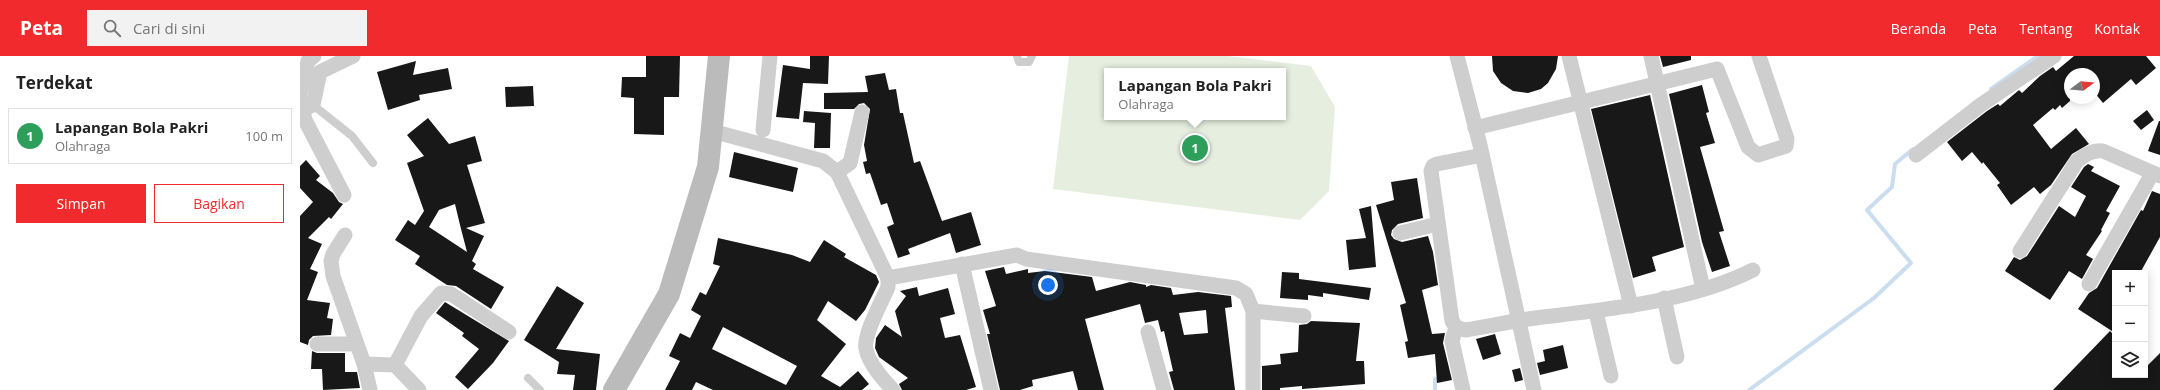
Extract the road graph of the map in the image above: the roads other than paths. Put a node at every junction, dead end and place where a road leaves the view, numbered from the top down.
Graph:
1 (314, 56) edge
2 (352, 56) edge
3 (719, 56) edge
4 (770, 56) edge
5 (1017, 56) edge
6 (1032, 56) edge
7 (1457, 56) edge
8 (1569, 56) edge
9 (1651, 56) edge
10 (1759, 56) edge
11 (2054, 56) edge
12 (1716, 62) edge
13 (1658, 83) junction
14 (300, 94) edge
15 (1580, 102) junction
16 (304, 106) edge
17 (862, 112) dead end
18 (1475, 128) junction
19 (763, 130) dead end
20 (712, 131) junction
21 (1482, 155) junction
22 (1916, 155) dead end
23 (373, 163) dead end
24 (837, 172) junction
25 (2156, 175) edge
26 (344, 195) dead end
27 (1438, 224) junction
28 (1400, 233) dead end
29 (345, 236) dead end
30 (2020, 251) dead end
31 (962, 264) junction
32 (1753, 270) dead end
33 (888, 278) junction
34 (2088, 284) dead end
35 (1703, 289) junction
36 (1664, 298) junction
37 (1630, 306) junction
38 (1253, 311) junction
39 (1596, 312) junction
40 (1304, 316) dead end
41 (1520, 321) junction
42 (1456, 327) junction
43 (509, 332) dead end
44 (1148, 332) dead end
45 (316, 344) dead end
46 (356, 344) junction
47 (1677, 357) dead end
48 (364, 364) junction
49 (395, 365) junction
50 (1611, 376) dead end
51 (528, 378) dead end
52 (370, 390) edge
53 (420, 390) edge
54 (540, 390) edge
55 (614, 390) edge
56 (893, 390) edge
57 (991, 390) edge
58 (1164, 390) edge
59 (1253, 390) edge
60 (1463, 390) edge
61 (1534, 390) edge

1 - 14 street
2 - 16 street
3 - 20 street
4 - 19 street
5 - 6 lane
7 - 18 street
8 - 15 street
9 - 13 street
10 - 12 street
11 - 22 street
12 - 13 street
13 - 15 street
13 - 35 street
15 - 18 street
15 - 37 street
16 - 23 lane
16 - 26 street
17 - 24 street
18 - 21 street
20 - 24 street
20 - 55 street
21 - 27 street
21 - 41 street
24 - 33 street
25 - 30 street
25 - 34 street
27 - 28 street
27 - 42 street
29 - 46 street
31 - 33 street
31 - 38 street
31 - 57 street
32 - 35 street
33 - 56 street
35 - 36 street
36 - 37 street
36 - 47 street
37 - 39 street
38 - 40 street
38 - 59 street
39 - 41 street
39 - 50 street
41 - 42 street
41 - 61 street
42 - 60 street
43 - 49 street
44 - 58 street
45 - 46 street
46 - 48 street
48 - 49 street
48 - 52 street
49 - 53 street
51 - 54 lane

